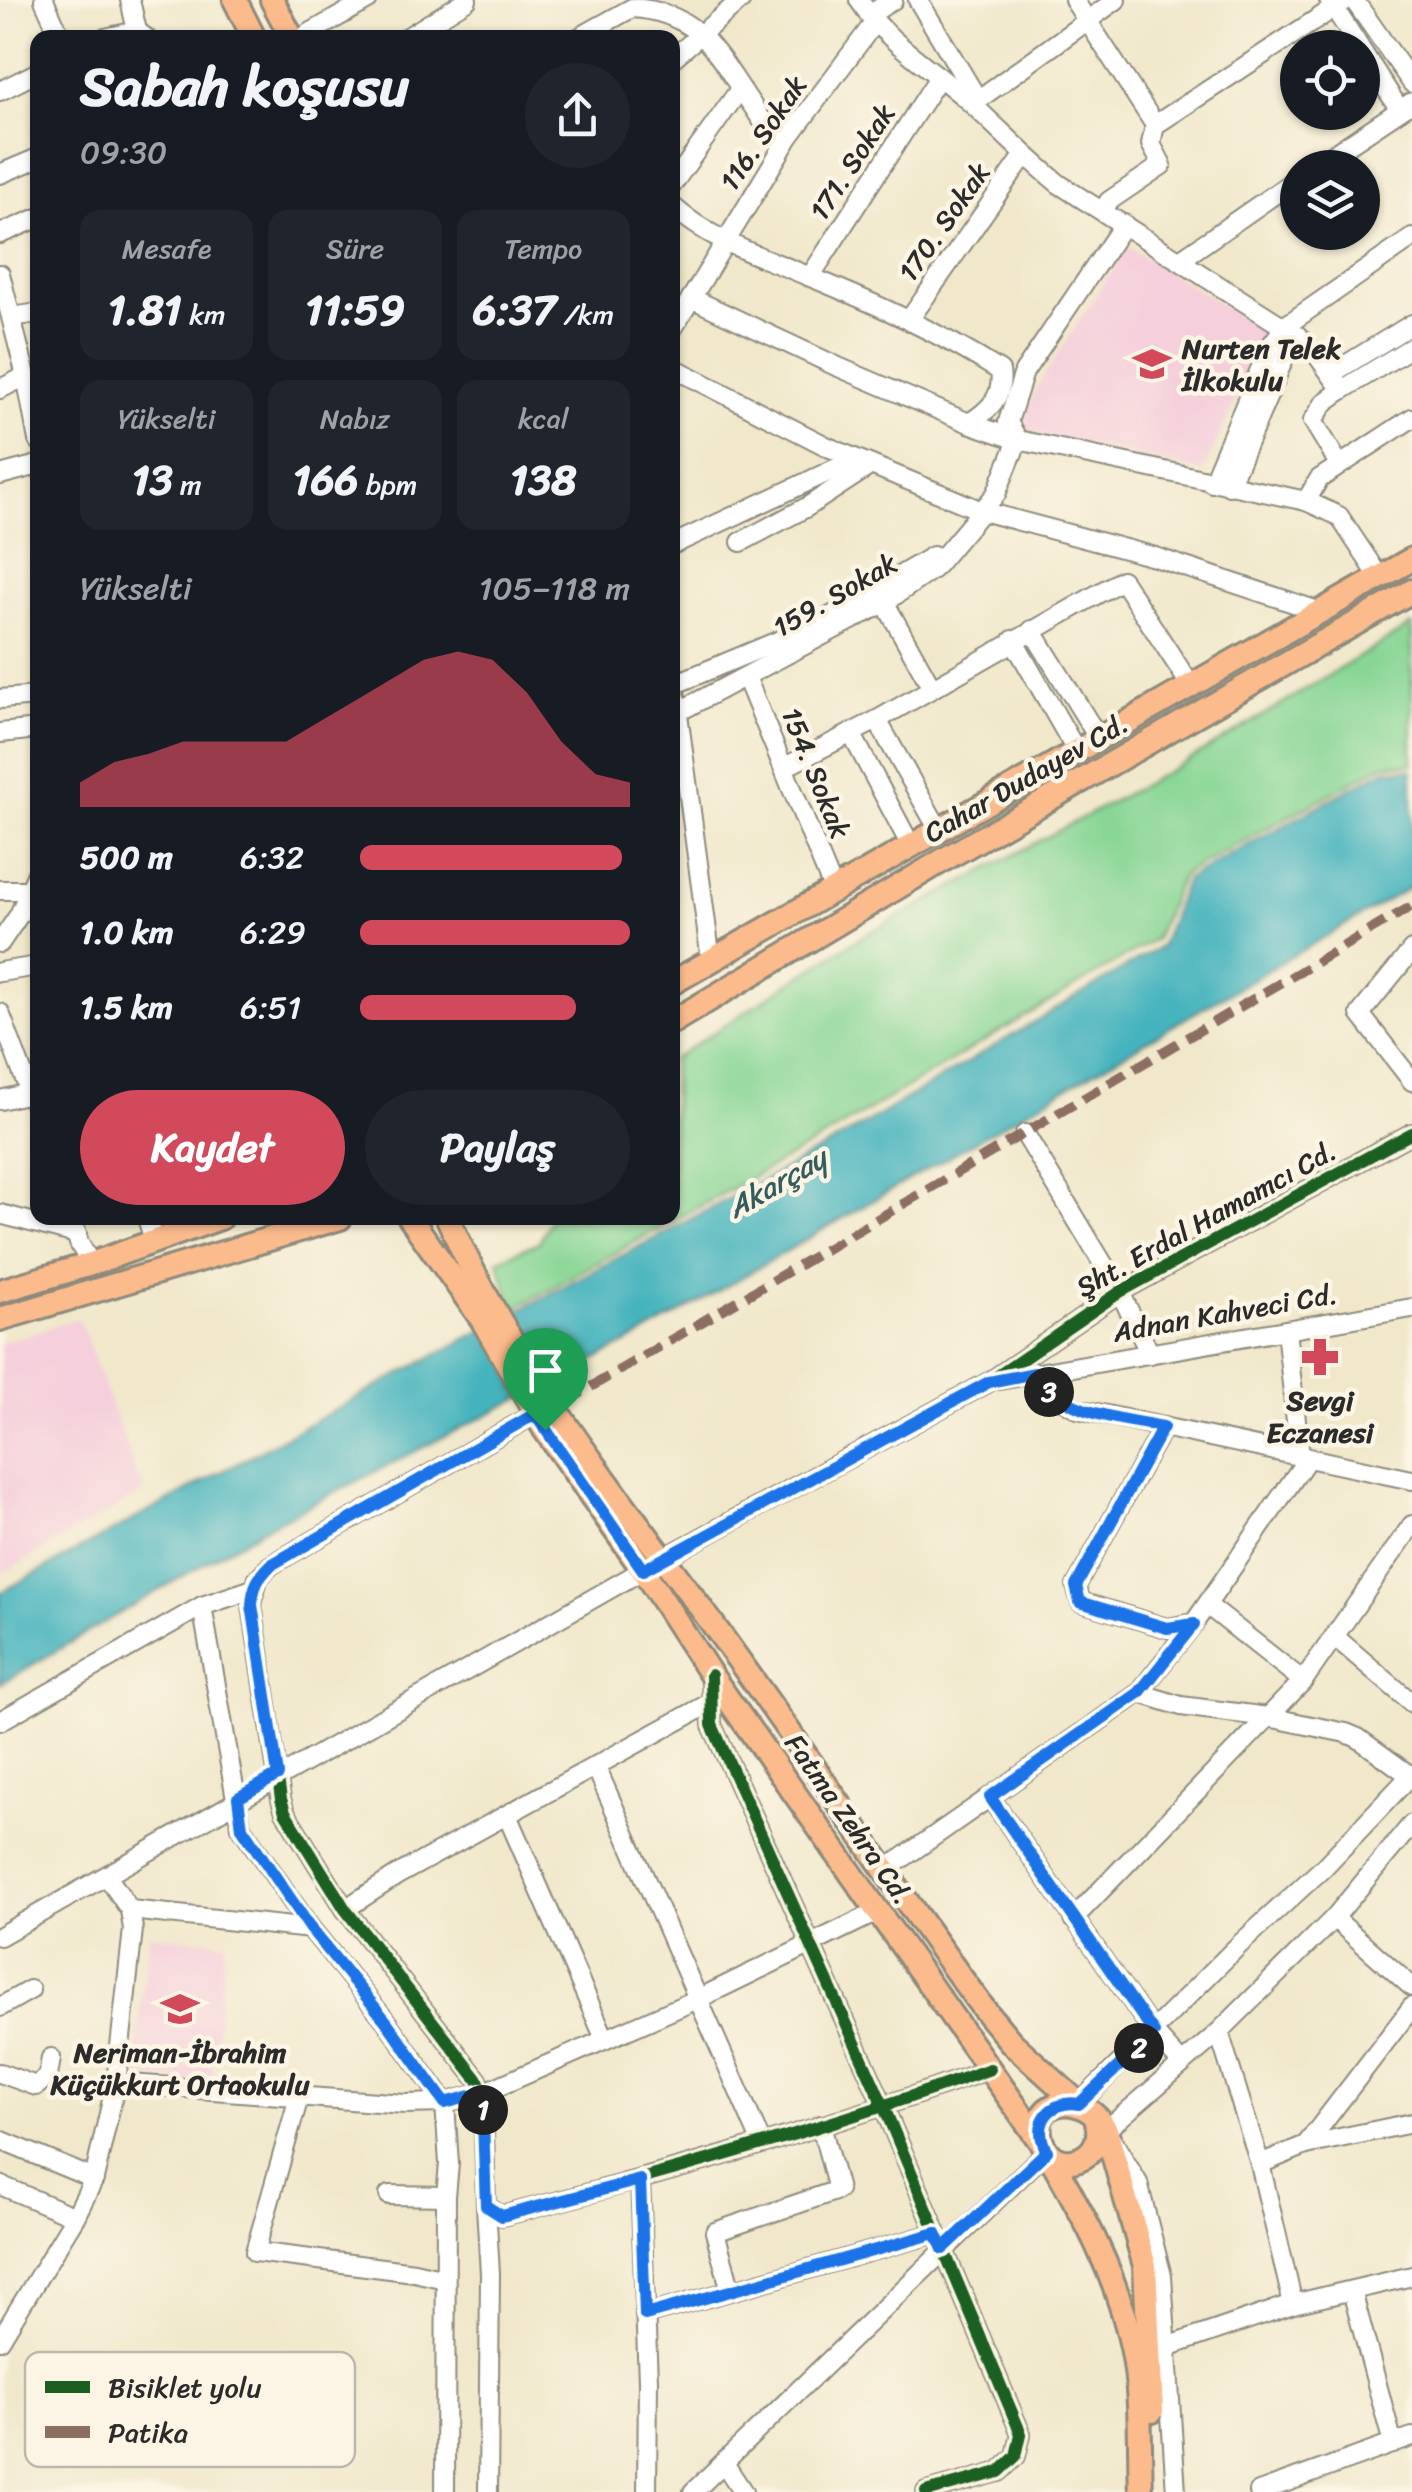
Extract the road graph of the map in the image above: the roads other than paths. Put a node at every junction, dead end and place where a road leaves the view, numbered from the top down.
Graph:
1 (44, 0) edge
2 (130, 0) edge
3 (236, 0) edge
4 (272, 0) edge
5 (368, 0) edge
6 (467, 0) edge
7 (740, 0) edge
8 (893, 0) edge
9 (918, 0) edge
10 (1074, 0) edge
11 (1354, 0) edge
12 (1108, 2) edge
13 (1336, 3) edge
14 (630, 4) edge
15 (867, 13) edge
16 (1087, 20) junction
17 (57, 30) edge
18 (140, 30) edge
19 (250, 30) edge
20 (288, 30) edge
21 (315, 30) edge
22 (419, 30) edge
23 (590, 30) edge
24 (1350, 30) edge
25 (702, 34) junction
26 (680, 53) edge
27 (1380, 74) edge
28 (30, 76) edge
29 (939, 77) junction
30 (1412, 83) edge
31 (740, 89) junction
32 (0, 91) edge
33 (975, 102) junction
34 (1406, 106) edge
35 (1155, 126) junction
36 (784, 144) junction
37 (1340, 150) edge
38 (1024, 156) junction
39 (30, 161) edge
40 (0, 174) edge
41 (680, 174) edge
42 (1280, 191) edge
43 (1103, 210) junction
44 (680, 212) edge
45 (30, 221) edge
46 (1124, 224) junction
47 (0, 234) edge
48 (1412, 238) edge
49 (724, 242) junction
50 (1180, 260) junction
51 (0, 274) edge
52 (810, 277) junction
53 (683, 301) edge
54 (30, 315) edge
55 (12, 318) junction
56 (909, 320) junction
57 (1412, 324) edge
58 (1292, 331) junction
59 (1412, 347) edge
60 (680, 371) edge
61 (1331, 374) junction
62 (30, 381) edge
63 (30, 385) edge
64 (0, 390) edge
65 (1342, 390) junction
66 (1412, 418) edge
67 (969, 423) junction
68 (1018, 440) junction
69 (864, 462) junction
70 (1339, 464) junction
71 (30, 467) edge
72 (0, 475) edge
73 (1220, 484) junction
74 (1306, 501) junction
75 (982, 511) junction
76 (680, 542) edge
77 (740, 542) dead end
78 (1134, 552) junction
79 (1412, 559) edge
80 (1380, 578) junction
81 (1122, 580) junction
82 (1412, 591) edge
83 (880, 596) junction
84 (1322, 612) junction
85 (1032, 630) junction
86 (1014, 640) junction
87 (680, 674) edge
88 (746, 677) junction
89 (1191, 686) junction
90 (932, 688) junction
91 (30, 697) edge
92 (0, 699) edge
93 (680, 718) edge
94 (878, 720) junction
95 (30, 730) edge
96 (0, 733) edge
97 (851, 733) junction
98 (1099, 739) junction
99 (680, 741) edge
100 (1076, 752) junction
101 (785, 767) junction
102 (939, 830) junction
103 (912, 846) junction
104 (0, 890) edge
105 (29, 890) joint
106 (834, 891) junction
107 (0, 943) edge
108 (1412, 950) edge
109 (711, 961) junction
110 (30, 967) edge
111 (0, 972) edge
112 (680, 978) edge
113 (0, 1013) edge
114 (680, 1017) edge
115 (29, 1060) edge
116 (1412, 1081) edge
117 (30, 1092) joint
118 (0, 1100) edge
119 (1412, 1133) edge
120 (1025, 1134) dead end
121 (0, 1214) edge
122 (30, 1219) edge
123 (149, 1225) edge
124 (199, 1225) edge
125 (314, 1225) edge
126 (416, 1225) edge
127 (451, 1225) edge
128 (74, 1226) edge
129 (154, 1240) junction
130 (91, 1264) junction
131 (0, 1291) edge
132 (1120, 1292) junction
133 (1412, 1308) edge
134 (490, 1319) junction
135 (0, 1320) edge
136 (1286, 1330) junction
137 (1150, 1354) junction
138 (1035, 1373) junction
139 (989, 1382) junction
140 (534, 1402) junction
141 (1163, 1427) junction
142 (1304, 1458) junction
143 (1412, 1480) edge
144 (1412, 1525) edge
145 (653, 1565) junction
146 (253, 1589) junction
147 (1207, 1605) junction
148 (202, 1606) junction
149 (1194, 1624) junction
150 (1335, 1636) junction
151 (711, 1674) junction
152 (1303, 1681) junction
153 (1139, 1693) junction
154 (712, 1702) junction
155 (1412, 1703) edge
156 (1268, 1717) junction
157 (0, 1721) edge
158 (596, 1767) junction
159 (278, 1775) junction
160 (1411, 1776) edge
161 (990, 1797) junction
162 (238, 1798) junction
163 (507, 1815) junction
164 (1412, 1824) edge
165 (884, 1872) junction
166 (107, 1876) junction
167 (344, 1909) junction
168 (130, 1910) junction
169 (877, 1912) junction
170 (1334, 1918) junction
171 (1073, 1919) junction
172 (311, 1929) junction
173 (0, 1936) edge
174 (813, 1944) junction
175 (1412, 1987) edge
176 (30, 1990) dead end
177 (700, 1998) junction
178 (0, 2007) edge
179 (1412, 2007) edge
180 (1219, 2032) junction
181 (1154, 2033) junction
182 (605, 2040) junction
183 (51, 2058) dead end
184 (1182, 2064) junction
185 (990, 2069) junction
186 (0, 2073) edge
187 (116, 2084) junction
188 (482, 2093) junction
189 (299, 2097) junction
190 (445, 2103) junction
191 (883, 2105) junction
192 (1093, 2117) junction
193 (1412, 2123) edge
194 (821, 2125) junction
195 (0, 2140) edge
196 (762, 2144) junction
197 (1306, 2145) junction
198 (1047, 2151) junction
199 (1260, 2164) junction
200 (94, 2179) junction
201 (640, 2180) junction
202 (0, 2186) edge
203 (389, 2194) dead end
204 (446, 2196) junction
205 (486, 2206) junction
206 (75, 2217) junction
207 (940, 2241) junction
208 (1412, 2276) edge
209 (446, 2279) junction
210 (730, 2291) junction
211 (1352, 2291) junction
212 (1293, 2304) junction
213 (645, 2315) junction
214 (0, 2340) edge
215 (1167, 2346) junction
216 (1412, 2436) edge
217 (1393, 2444) junction
218 (1146, 2446) junction
219 (724, 2462) junction
220 (445, 2492) edge
221 (488, 2492) edge
222 (647, 2492) edge
223 (693, 2492) edge
224 (744, 2492) edge
225 (926, 2492) edge
226 (1141, 2492) edge
227 (1154, 2492) edge
228 (1176, 2492) edge
229 (1259, 2492) edge

1 - 17 street
2 - 18 street
3 - 19 main road
4 - 20 main road
5 - 21 street
6 - 22 street
7 - 25 street
8 - 15 street
9 - 33 street
10 - 16 street
11 - 30 street
12 - 16 street
13 - 24 street
13 - 35 street
14 - 23 street
14 - 25 street
15 - 29 street
15 - 36 street, 116. Sokak
16 - 33 street
16 - 35 street
25 - 26 street
25 - 31 street
27 - 34 street
28 - 32 street
29 - 33 street
29 - 52 street, 171. Sokak
31 - 36 street
31 - 41 street
33 - 38 street
34 - 37 street
35 - 43 street
36 - 49 street, 116. Sokak
38 - 43 street
38 - 56 street, 170. Sokak
39 - 40 street
42 - 50 street
43 - 46 street
44 - 49 street
45 - 47 street
46 - 50 street
46 - 68 street
48 - 58 street
49 - 52 street
49 - 53 street, 116. Sokak
50 - 58 street
51 - 55 street
52 - 56 street
53 - 67 street
54 - 55 street
55 - 62 street
56 - 67 street
57 - 61 street
58 - 61 street
58 - 73 street
59 - 65 street
60 - 69 street
61 - 65 street
63 - 64 street
65 - 70 street
66 - 70 street
67 - 68 street
68 - 73 street
68 - 75 street, 159. Sokak
69 - 75 street
69 - 76 street
69 - 77 street
70 - 74 street
71 - 72 street
73 - 74 street
74 - 80 street
75 - 78 street
75 - 83 street, 159. Sokak
78 - 81 street
78 - 84 street
79 - 80 main road, Cahar Dudayev Cd.
80 - 84 main road, Cahar Dudayev Cd.
81 - 85 street
81 - 89 street
82 - 114 main road, Cahar Dudayev Cd.
83 - 87 street
83 - 88 street, 159. Sokak
83 - 90 street
84 - 89 main road, Cahar Dudayev Cd.
85 - 86 street
85 - 98 street
86 - 90 street
86 - 100 street
88 - 93 street, 159. Sokak
88 - 101 street, 154. Sokak
89 - 98 main road, Cahar Dudayev Cd.
90 - 94 street
91 - 92 street
94 - 97 street
94 - 102 street
95 - 96 street
97 - 101 street
97 - 103 street
98 - 100 main road, Cahar Dudayev Cd.
99 - 109 street
100 - 102 main road, Cahar Dudayev Cd.
101 - 106 street, 154. Sokak
102 - 103 main road, Cahar Dudayev Cd.
103 - 106 main road, Cahar Dudayev Cd.
104 - 105 street
105 - 107 street
106 - 109 main road, Cahar Dudayev Cd.
108 - 116 street
109 - 112 main road, Cahar Dudayev Cd.
110 - 111 street
113 - 115 street
115 - 117 street
117 - 118 street
119 - 132 street, Şht. Erdal Hamamcı Cd.
120 - 132 street
121 - 122 street
123 - 129 street
124 - 129 main road
125 - 135 main road
126 - 134 main road, Fatma Zehra Cd.
127 - 134 main road, Fatma Zehra Cd.
128 - 130 street
129 - 130 main road
130 - 131 main road
132 - 137 street
132 - 139 street, Şht. Erdal Hamamcı Cd.
133 - 136 street, Adnan Kahveci Cd.
134 - 140 main road, Fatma Zehra Cd.
136 - 137 street, Adnan Kahveci Cd.
136 - 142 street
137 - 138 street, Adnan Kahveci Cd.
138 - 139 street, Adnan Kahveci Cd.
138 - 141 street
139 - 145 street, Şht. Erdal Hamamcı Cd.
140 - 145 main road, Fatma Zehra Cd.
140 - 146 street
141 - 142 street
141 - 149 street
142 - 143 street
142 - 147 street
144 - 150 street
145 - 151 main road, Fatma Zehra Cd.
145 - 159 street, Şht. Erdal Hamamcı Cd.
145 - 165 main road, Fatma Zehra Cd.
146 - 148 street
146 - 159 street
147 - 149 street
147 - 152 street
148 - 157 street
148 - 162 street
149 - 153 street
150 - 152 street
150 - 155 street
151 - 154 street
151 - 169 main road, Fatma Zehra Cd.
152 - 156 street
153 - 156 street
153 - 161 street
154 - 158 street
154 - 174 street
156 - 160 street
156 - 171 street
158 - 163 street
158 - 177 street
159 - 162 street, Şht. Erdal Hamamcı Cd.
159 - 167 street
160 - 181 street
161 - 165 street
161 - 171 street
162 - 166 street, Şht. Erdal Hamamcı Cd.
162 - 172 street
163 - 167 street
163 - 182 street
164 - 170 street
165 - 192 main road, Fatma Zehra Cd.
166 - 168 street
166 - 173 street, Şht. Erdal Hamamcı Cd.
167 - 188 street
168 - 172 street
168 - 187 street
169 - 174 street
169 - 185 main road, Fatma Zehra Cd.
170 - 175 street
170 - 180 street
171 - 181 street
172 - 190 street
174 - 177 street
174 - 191 street
176 - 178 street
177 - 182 street
177 - 196 street
179 - 197 street
180 - 184 street
180 - 199 street
181 - 184 street
181 - 192 street
182 - 188 street
183 - 186 street
184 - 192 street
185 - 191 street
185 - 198 main road, Fatma Zehra Cd.
187 - 189 street
187 - 200 street
188 - 190 street
188 - 205 street
189 - 190 street
189 - 209 street
190 - 204 street
191 - 194 street
191 - 207 street
192 - 198 main road
192 - 198 main road
192 - 215 street
192 - 218 main road, Fatma Zehra Cd.
193 - 197 street
194 - 196 street
194 - 210 street
195 - 200 street
196 - 201 street
197 - 199 street
198 - 207 street
198 - 218 main road, Fatma Zehra Cd.
199 - 212 street
200 - 206 street
201 - 205 street
201 - 213 street
202 - 206 street
203 - 204 street
204 - 209 street
205 - 221 street
206 - 214 street
207 - 210 street
207 - 219 street
207 - 225 street
208 - 211 street
209 - 220 street
210 - 213 street
211 - 212 street
211 - 217 street
212 - 215 street
213 - 222 street
215 - 228 street
216 - 217 street
217 - 229 street
218 - 226 main road, Fatma Zehra Cd.
218 - 227 main road, Fatma Zehra Cd.
219 - 223 street
219 - 224 street

